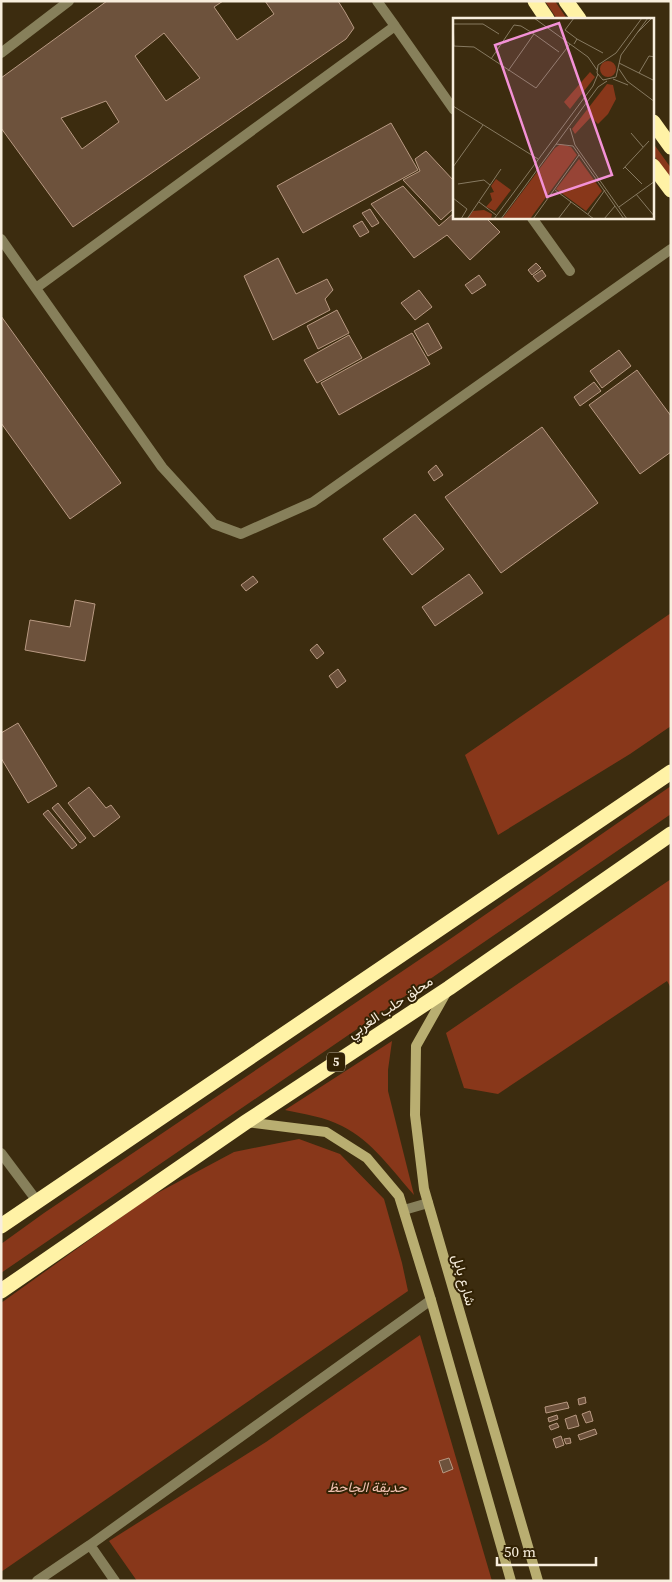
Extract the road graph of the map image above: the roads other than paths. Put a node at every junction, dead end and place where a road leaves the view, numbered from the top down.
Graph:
1 (69, 1) edge
2 (377, 1) edge
3 (535, 1) edge
4 (566, 1) edge
5 (546, 18) edge
6 (578, 18) edge
7 (395, 26) junction
8 (1, 53) edge
9 (453, 109) edge
10 (654, 123) edge
11 (671, 147) edge
12 (654, 167) edge
13 (671, 190) edge
14 (533, 219) edge
15 (1, 240) edge
16 (671, 249) edge
17 (570, 272) dead end
18 (36, 288) junction
19 (671, 772) edge
20 (671, 834) edge
21 (449, 988) junction
22 (246, 1122) junction
23 (1, 1153) edge
24 (37, 1201) junction
25 (428, 1203) junction
26 (404, 1210) junction
27 (1, 1226) edge
28 (1, 1291) edge
29 (431, 1300) junction
30 (90, 1545) junction
31 (37, 1581) edge
32 (115, 1581) edge
33 (511, 1581) edge
34 (538, 1581) edge

1 - 8 street
2 - 7 street
3 - 5 highway
4 - 6 highway
7 - 9 street
7 - 18 street
10 - 11 highway
12 - 13 highway
14 - 17 street
15 - 18 street
16 - 18 street
19 - 24 highway
20 - 21 highway, محلق حلب الغربي / 5
21 - 22 highway, محلق حلب الغربي / 5
21 - 25 street, شارع بابل
22 - 26 street
22 - 28 highway, محلق حلب الغربي / 5
23 - 24 street
24 - 27 highway
25 - 26 street
25 - 34 street, شارع بابل
26 - 29 street
29 - 30 street
29 - 33 street
30 - 31 street
30 - 32 street

